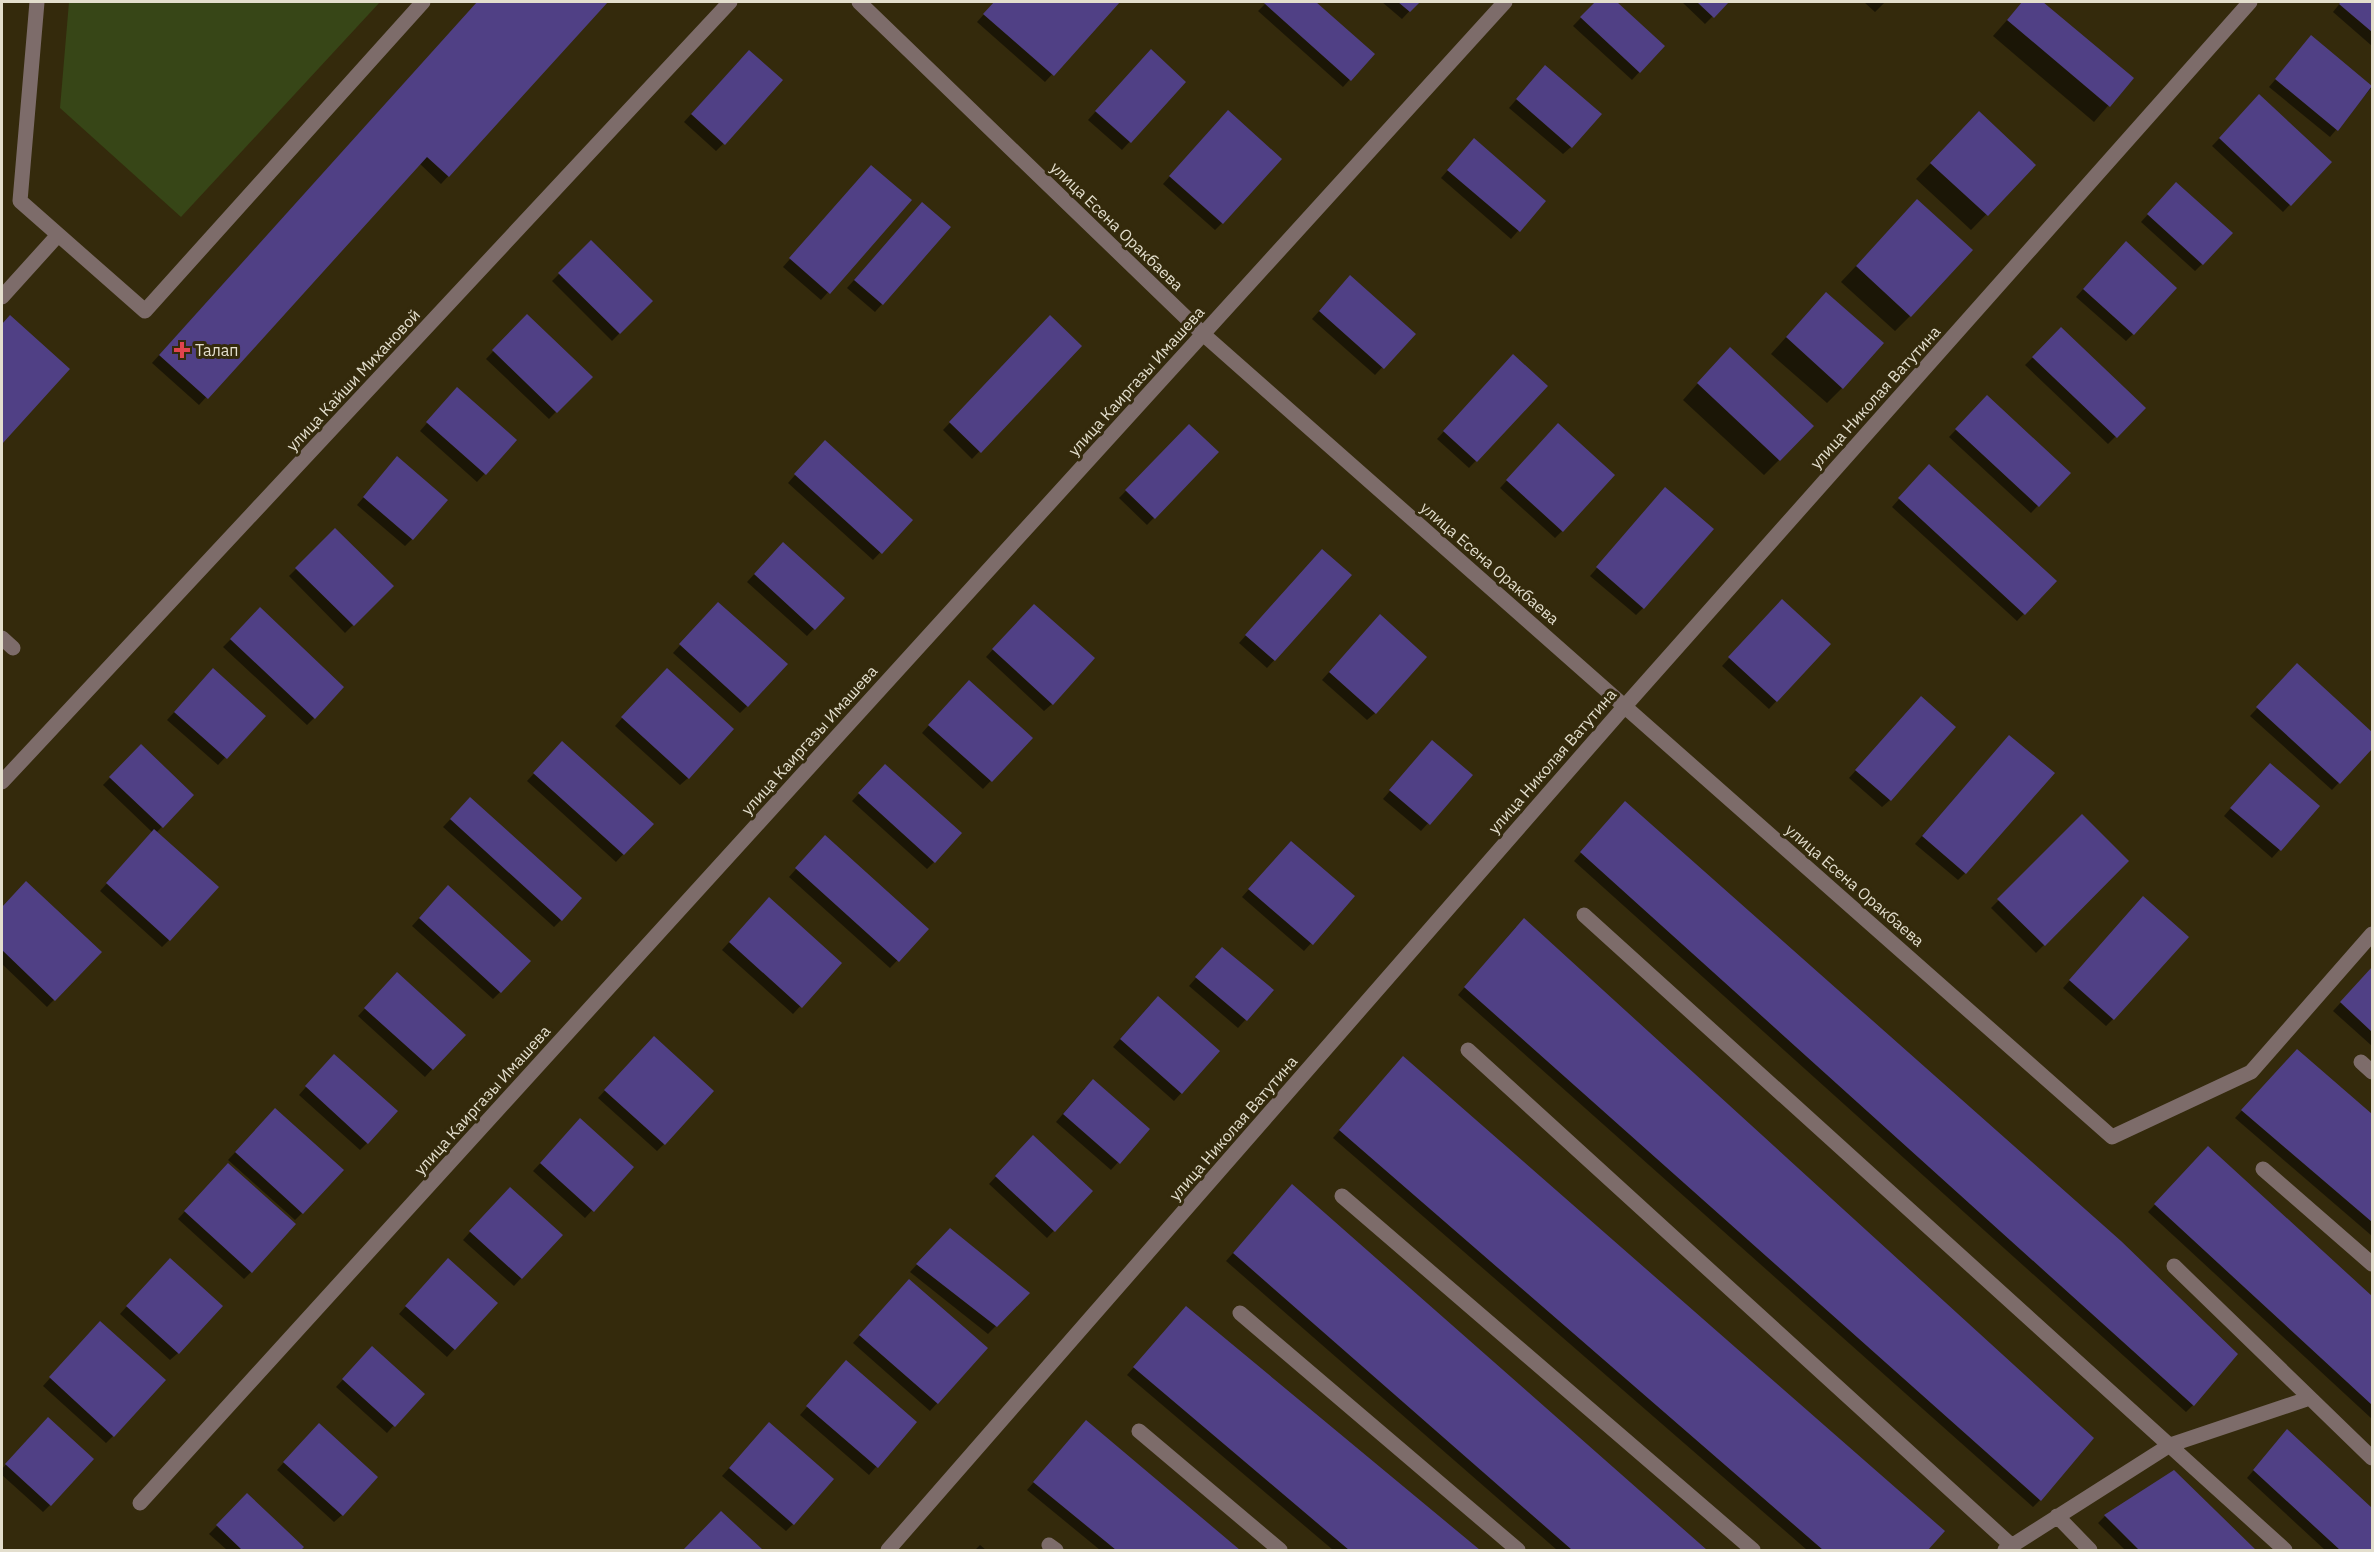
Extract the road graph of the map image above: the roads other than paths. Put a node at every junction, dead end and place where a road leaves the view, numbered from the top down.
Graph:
1 (37, 2) edge
2 (423, 2) edge
3 (730, 2) edge
4 (859, 2) edge
5 (1505, 2) edge
6 (2250, 2) edge
7 (58, 235) junction
8 (2, 297) edge
9 (1203, 334) junction
10 (1625, 706) junction
11 (2, 782) edge
12 (1584, 915) dead end
13 (2373, 934) edge
14 (1468, 1050) dead end
15 (2263, 1169) dead end
16 (1342, 1196) dead end
17 (2373, 1264) edge
18 (2174, 1266) dead end
19 (1240, 1313) dead end
20 (2310, 1398) junction
21 (1139, 1431) dead end
22 (2170, 1445) junction
23 (2373, 1458) edge
24 (140, 1503) dead end
25 (2057, 1516) junction
26 (2008, 1548) edge
27 (888, 1551) edge
28 (1280, 1551) edge
29 (1518, 1551) edge
30 (1753, 1551) edge
31 (2090, 1551) edge
32 (2285, 1551) edge

1 - 7 street
2 - 7 street
3 - 11 street, улица Кайши Михановой
4 - 9 street, улица Есена Оракбаева
5 - 9 street, улица Каиргазы Имашева
6 - 10 street, улица Николая Ватутина
7 - 8 street
9 - 10 street, улица Есена Оракбаева
9 - 24 street, улица Каиргазы Имашева
10 - 13 street, улица Есена Оракбаева
10 - 27 street, улица Николая Ватутина
12 - 22 street
14 - 26 street
15 - 17 street
16 - 30 street
18 - 20 street
19 - 29 street
20 - 22 street
20 - 23 street
21 - 28 street
22 - 25 street
22 - 32 street
25 - 26 street
25 - 31 street

